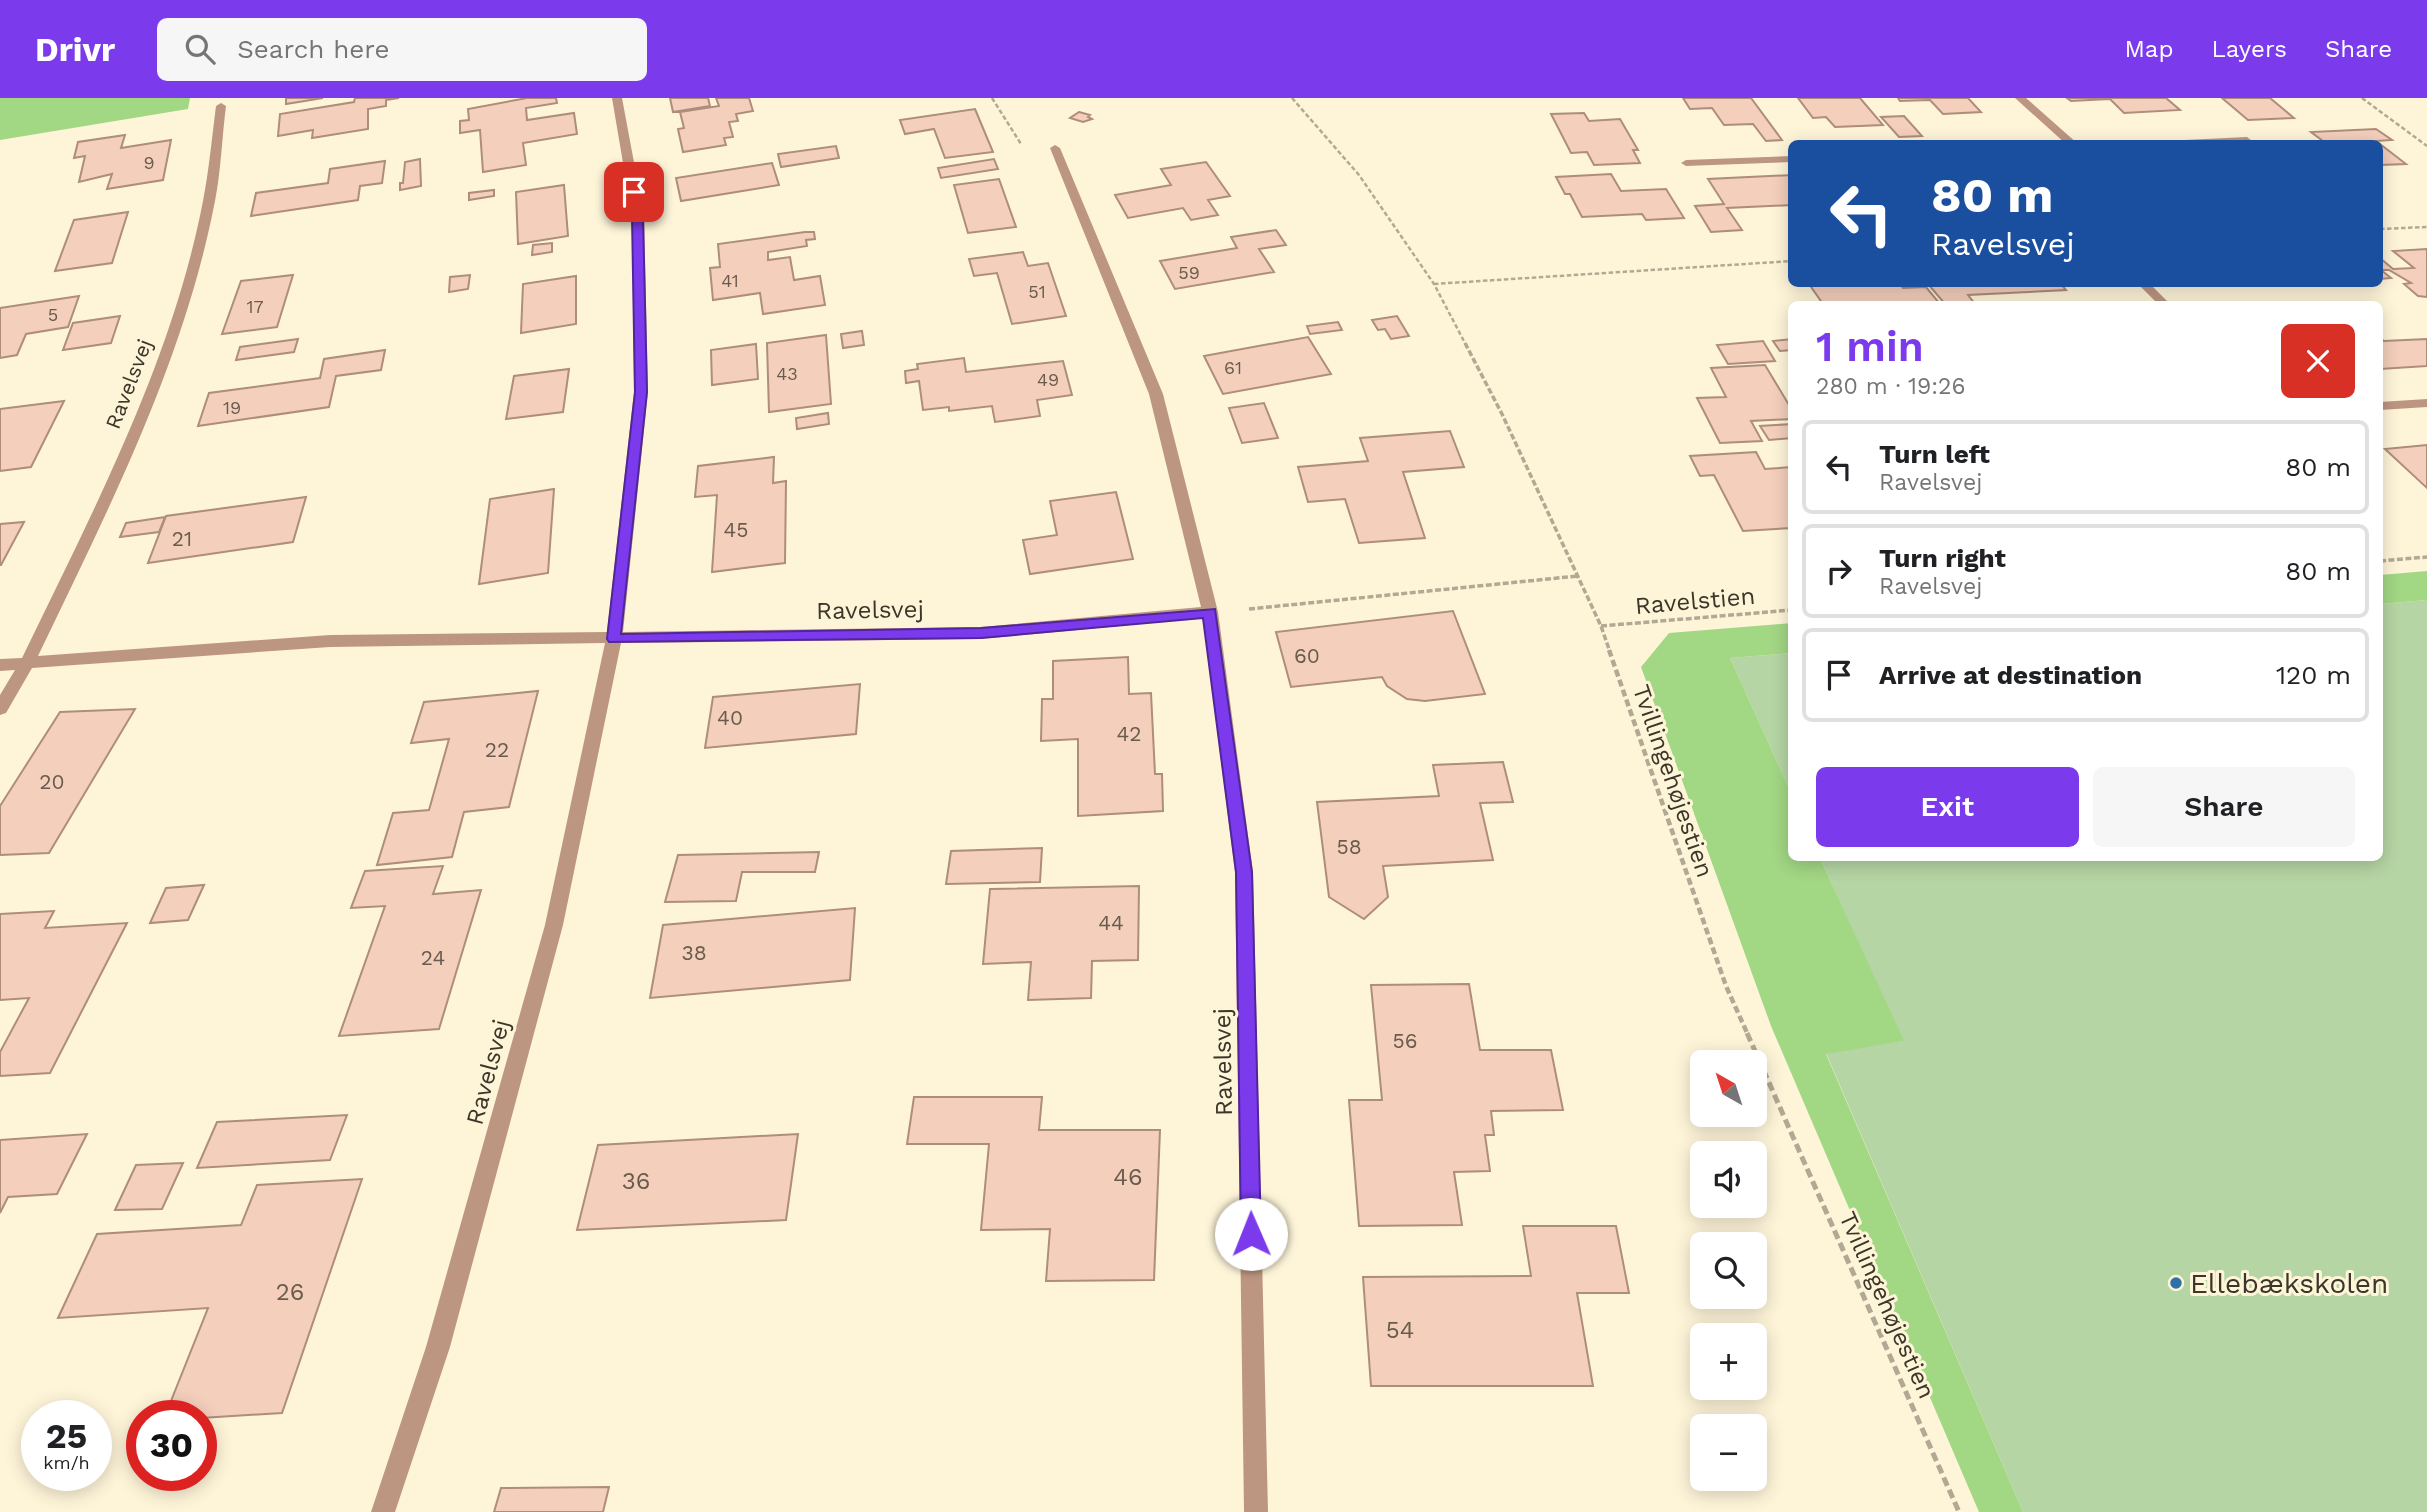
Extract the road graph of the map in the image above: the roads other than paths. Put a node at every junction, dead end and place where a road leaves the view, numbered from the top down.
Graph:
1 (617, 98) edge
2 (2020, 98) edge
3 (221, 106) dead end
4 (2068, 140) edge
5 (1055, 148) road end
6 (1788, 159) edge
7 (1686, 163) dead end
8 (2147, 287) edge
9 (2161, 301) edge
10 (2427, 403) edge
11 (2383, 406) edge
12 (1210, 612) junction
13 (614, 639) junction
14 (28, 661) junction
15 (0, 665) edge
16 (0, 709) edge
17 (383, 1512) edge
18 (1256, 1512) edge

1 - 13 street, Ravelsvej
2 - 4 street
3 - 14 street, Ravelsvej
5 - 12 street, Ravelsvej
6 - 7 street
8 - 9 street
10 - 11 street
12 - 13 street, Ravelsvej
12 - 18 street, Ravelsvej
13 - 14 street, Ravelsvej
13 - 17 street, Ravelsvej
14 - 15 street, Ravelsvej
14 - 16 street, Ravelsvej

